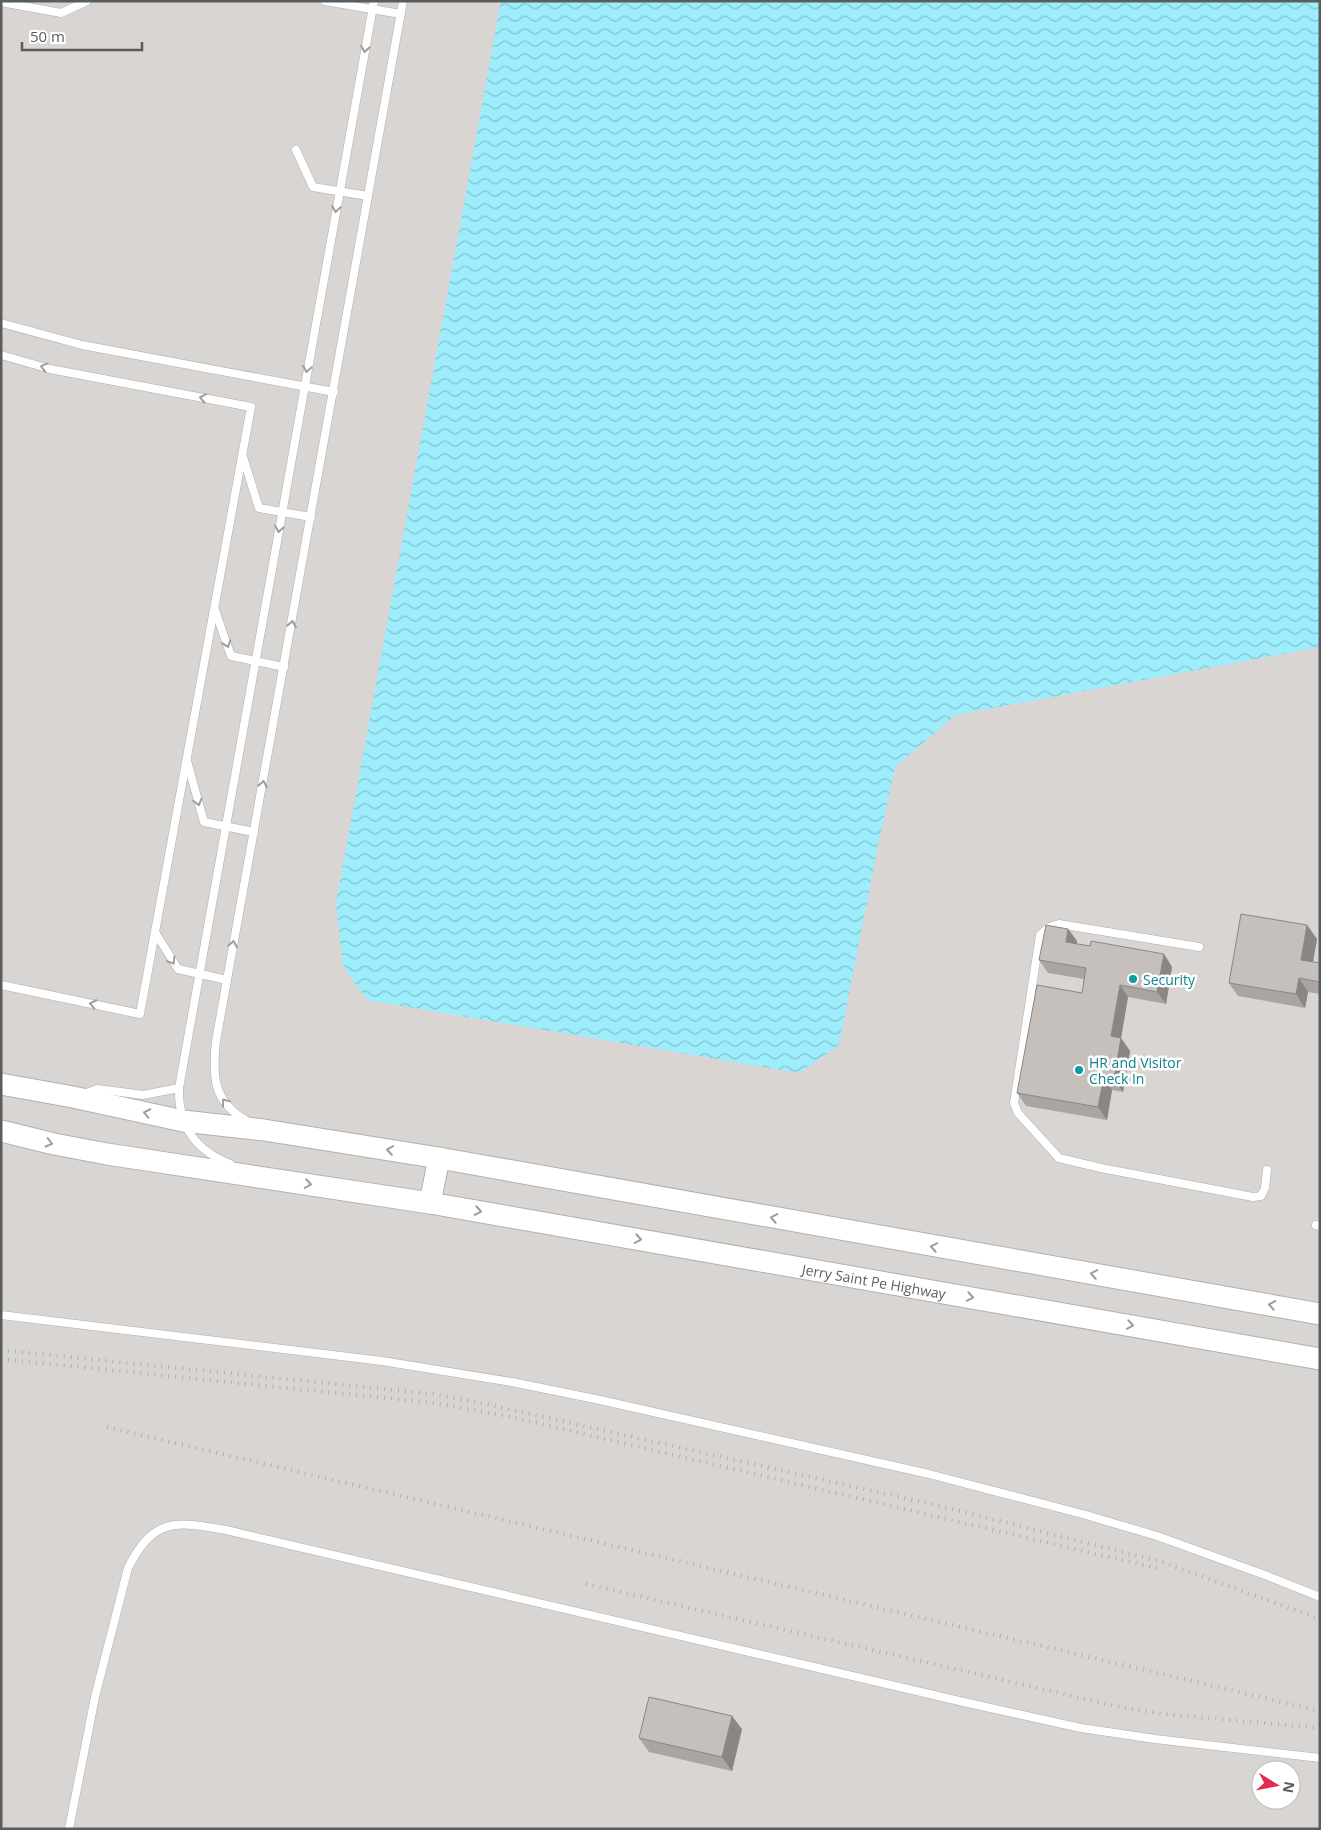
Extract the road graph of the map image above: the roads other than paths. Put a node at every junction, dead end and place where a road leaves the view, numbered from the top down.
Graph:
1 (87, 1) edge
2 (324, 1) edge
3 (403, 1) edge
4 (1, 2) edge
5 (373, 5) edge
6 (401, 14) junction
7 (296, 150) dead end
8 (339, 191) junction
9 (368, 196) junction
10 (1, 323) edge
11 (1, 355) edge
12 (304, 387) junction
13 (334, 392) junction
14 (242, 455) junction
15 (282, 512) junction
16 (311, 517) junction
17 (214, 608) junction
18 (256, 661) junction
19 (284, 667) junction
20 (187, 759) junction
21 (226, 827) junction
22 (254, 832) junction
23 (155, 932) junction
24 (1199, 948) dead end
25 (200, 974) junction
26 (227, 980) junction
27 (1, 985) edge
28 (1, 1084) edge
29 (179, 1088) junction
30 (73, 1097) junction
31 (183, 1120) junction
32 (264, 1130) junction
33 (1, 1131) edge
34 (439, 1158) junction
35 (1267, 1170) dead end
36 (259, 1177) junction
37 (430, 1203) junction
38 (1320, 1314) edge
39 (1, 1315) edge
40 (1320, 1359) edge
41 (1320, 1597) edge
42 (1320, 1758) edge
43 (69, 1829) edge

1 - 4 lane
2 - 5 lane
3 - 6 lane
5 - 6 lane
5 -> 8 lane
6 - 9 lane
7 - 8 lane
8 - 9 lane
8 -> 12 lane
9 - 13 lane
10 - 12 lane
14 -> 11 lane
12 - 13 lane
12 - 15 lane
13 - 16 lane
14 - 15 lane
14 - 17 lane
15 - 16 lane
15 -> 18 lane
19 -> 16 lane
17 -> 18 lane
17 - 20 lane
18 - 19 lane
18 - 21 lane
22 -> 19 lane
20 -> 21 lane
20 - 23 lane
21 - 22 lane
21 - 25 lane
26 -> 22 lane
23 -> 25 lane
23 -> 27 lane
24 - 35 lane
25 - 26 lane
25 - 29 lane
32 -> 26 lane
28 - 30 main road
29 - 30 lane
29 - 31 lane
31 -> 30 main road
31 - 32 main road
31 - 36 lane
34 -> 32 main road
33 -> 36 main road, Jerry Saint Pe Highway
34 - 37 main road
38 -> 34 main road
36 -> 37 main road, Jerry Saint Pe Highway
37 -> 40 main road, Jerry Saint Pe Highway
39 - 41 lane
42 - 43 lane

